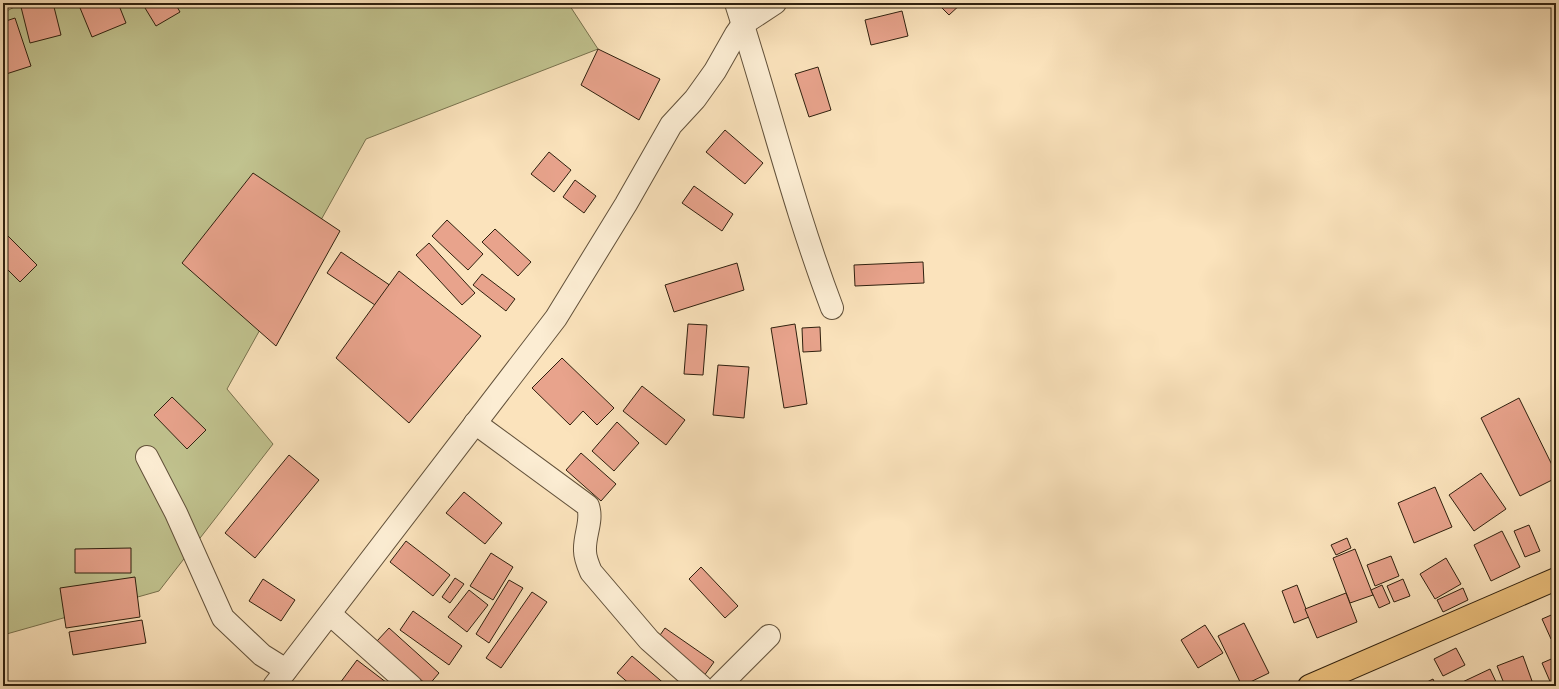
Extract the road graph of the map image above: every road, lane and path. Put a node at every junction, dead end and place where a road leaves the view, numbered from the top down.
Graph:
1 (736, 3) edge
2 (774, 3) edge
3 (743, 24) junction
4 (832, 308) dead end
5 (475, 423) junction
6 (146, 457) dead end
7 (1556, 579) edge
8 (330, 614) junction
9 (769, 636) dead end
10 (280, 678) edge
11 (411, 686) edge
12 (701, 686) edge
13 (720, 686) edge
14 (1309, 686) edge

1 - 3 street
2 - 3 street
3 - 4 street
3 - 5 street
5 - 8 street
5 - 12 street
6 - 10 street
7 - 14 main road
8 - 10 street
8 - 11 street
9 - 13 street

